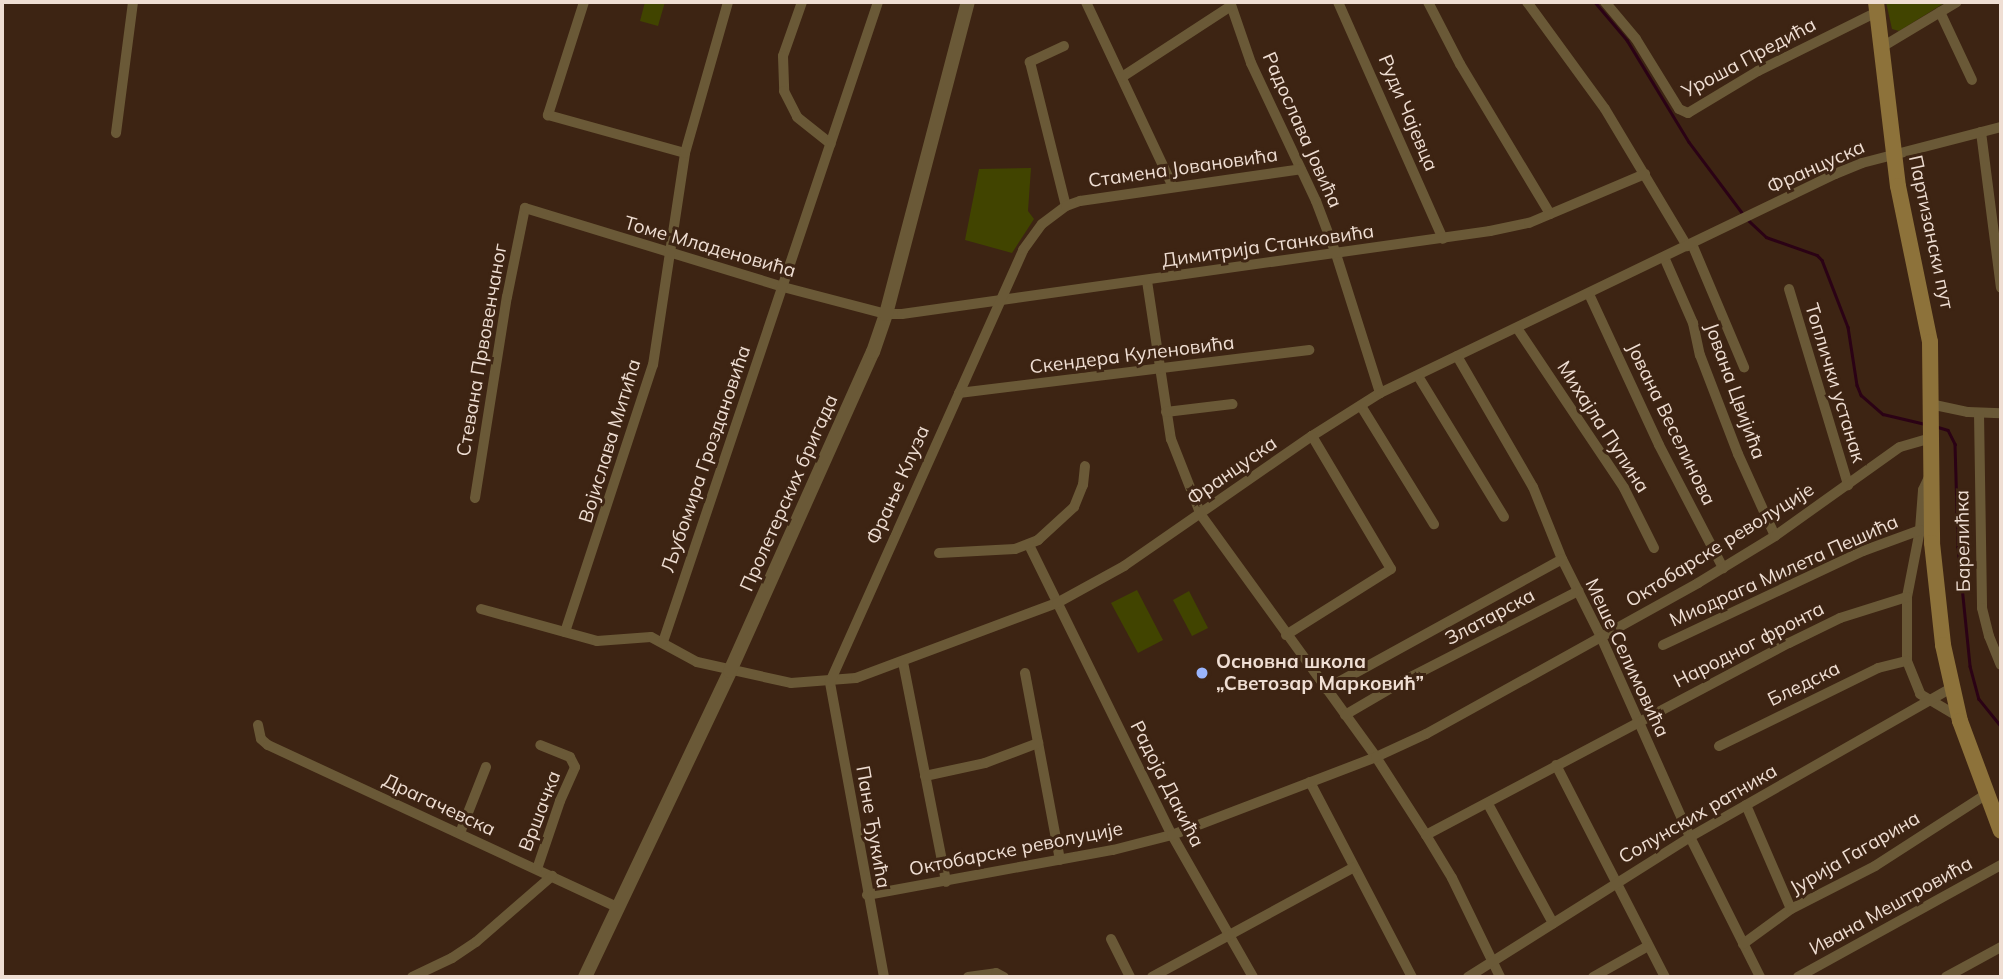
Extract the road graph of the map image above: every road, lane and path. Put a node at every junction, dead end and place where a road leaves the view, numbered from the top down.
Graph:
1 (133, 2) edge
2 (584, 2) edge
3 (728, 2) edge
4 (802, 2) edge
5 (878, 2) edge
6 (968, 2) edge
7 (1087, 2) edge
8 (1338, 2) edge
9 (1428, 2) edge
10 (1527, 2) edge
11 (1605, 2) edge
12 (1957, 2) edge
13 (1231, 4) edge
14 (1877, 7) edge
15 (1940, 12) junction
16 (1063, 46) dead end
17 (1882, 47) junction
18 (1122, 77) junction
19 (1972, 80) dead end
20 (2001, 127) edge
21 (1981, 132) junction
22 (116, 133) dead end
23 (831, 144) junction
24 (685, 153) junction
25 (1893, 155) junction
26 (1301, 169) junction
27 (1644, 174) junction
28 (1173, 187) junction
29 (1066, 206) junction
30 (526, 208) joint
31 (1550, 214) junction
32 (1443, 239) junction
33 (1689, 245) junction
34 (1336, 254) junction
35 (669, 255) junction
36 (1664, 257) junction
37 (1147, 281) junction
38 (783, 287) junction
39 (2001, 288) edge
40 (1789, 289) dead end
41 (1589, 294) junction
42 (998, 303) junction
43 (886, 314) junction
44 (1517, 328) junction
45 (1308, 350) dead end
46 (1457, 356) junction
47 (1744, 368) dead end
48 (1160, 370) junction
49 (1418, 376) junction
50 (959, 393) junction
51 (1380, 393) junction
52 (1233, 404) dead end
53 (1361, 406) junction
54 (1931, 406) junction
55 (1166, 412) junction
56 (2001, 412) edge
57 (1979, 413) junction
58 (1931, 433) junction
59 (1311, 436) junction
60 (1085, 466) dead end
61 (1931, 471) junction
62 (1848, 485) junction
63 (475, 498) dead end
64 (1202, 515) junction
65 (1504, 517) dead end
66 (1433, 524) dead end
67 (1920, 530) junction
68 (1775, 537) junction
69 (1029, 545) junction
70 (1654, 548) dead end
71 (939, 553) dead end
72 (1562, 559) junction
73 (1723, 568) junction
74 (1578, 591) junction
75 (1907, 597) junction
76 (1057, 603) junction
77 (481, 609) dead end
78 (565, 632) junction
79 (1286, 635) junction
80 (1601, 637) junction
81 (663, 642) junction
82 (1663, 645) dead end
83 (1907, 661) junction
84 (903, 662) junction
85 (2001, 665) edge
86 (730, 671) junction
87 (1025, 673) dead end
88 (830, 682) junction
89 (1951, 688) junction
90 (1326, 689) junction
91 (1928, 701) junction
92 (1345, 715) junction
93 (1959, 717) junction
94 (1638, 722) junction
95 (258, 724) dead end
96 (1038, 743) junction
97 (541, 745) dead end
98 (1719, 746) dead end
99 (1376, 757) junction
100 (1556, 765) junction
101 (486, 767) dead end
102 (925, 776) junction
103 (1310, 782) junction
104 (1985, 795) junction
105 (1488, 804) junction
106 (1746, 805) junction
107 (2001, 831) edge
108 (460, 833) junction
109 (1172, 835) junction
110 (1426, 835) junction
111 (1690, 837) junction
112 (1060, 860) junction
113 (2001, 865) edge
114 (1353, 868) junction
115 (537, 869) junction
116 (552, 876) junction
117 (946, 881) junction
118 (1615, 883) junction
119 (867, 895) junction
120 (617, 907) junction
121 (1791, 909) junction
122 (1553, 923) junction
123 (1230, 937) junction
124 (1111, 939) dead end
125 (1743, 944) junction
126 (1648, 946) junction
127 (2001, 947) edge
128 (1493, 962) junction
129 (412, 977) edge
130 (585, 977) edge
131 (884, 977) edge
132 (968, 977) edge
133 (1004, 977) edge
134 (1130, 977) edge
135 (1152, 977) edge
136 (1253, 977) edge
137 (1412, 977) edge
138 (1468, 977) edge
139 (1500, 977) edge
140 (1593, 977) edge
141 (1665, 977) edge
142 (1760, 977) edge
143 (1798, 977) edge
144 (1946, 977) edge

1 - 22 street
2 - 24 street
3 - 24 street, Војислава Митића
4 - 23 street
5 - 23 street, Љубомира Гроздановића
6 - 43 street, Пролетерских бригада
7 - 18 street
8 - 32 street, Руди Чајевца
9 - 31 street
10 - 27 street, Јована Цвијића
11 - 14 street, Уроша Предића
12 - 15 street
13 - 18 street
13 - 26 street, Радослава Јовића
14 - 17 main road, Партизански пут
15 - 17 street
15 - 19 street
16 - 29 street
17 - 25 main road, Партизански пут
18 - 28 street
20 - 21 street, Француска
21 - 25 street, Француска
21 - 39 street
23 - 38 street, Љубомира Гроздановића
24 - 35 street, Војислава Митића
25 - 33 street, Француска
25 - 54 main road, Партизански пут
26 - 28 street, Стамена Јовановића
26 - 34 street, Радослава Јовића
27 - 31 street, Димитрија Станковића
27 - 33 street, Јована Цвијића
28 - 29 street, Стамена Јовановића
29 - 42 street, Стамена Јовановића
30 - 35 street, Томе Младеновића
30 - 63 street, Стевана Првовенчаног
31 - 32 street, Димитрија Станковића
32 - 34 street, Димитрија Станковића
33 - 36 street, Француска
33 - 47 street, Јована Цвијића
34 - 37 street, Димитрија Станковића
34 - 51 street, Радослава Јовића
35 - 38 street, Томе Младеновића
35 - 78 street, Војислава Митића
36 - 41 street, Француска
36 - 68 street, Јована Цвијића
37 - 42 street, Димитрија Станковића
37 - 48 street
38 - 43 street, Томе Младеновића
38 - 81 street, Љубомира Гроздановића
40 - 62 street, Топлички устанак
41 - 44 street, Француска
41 - 73 street, Јована Веселинова
42 - 43 street, Димитрија Станковића
42 - 50 street, Фрање Клуза
43 - 86 street, Пролетерских бригада
44 - 46 street, Француска
44 - 70 street, Михајла Пупина
45 - 48 street, Скендера Куленовића
46 - 49 street, Француска
46 - 72 street, Меше Селимовића
48 - 50 street, Скендера Куленовића
48 - 55 street
49 - 51 street, Француска
49 - 65 street
50 - 88 street, Фрање Клуза
51 - 53 street, Француска
52 - 55 street
53 - 59 street, Француска
53 - 66 street
54 - 57 street
54 - 58 main road, Партизански пут
55 - 64 street
56 - 57 street
57 - 85 street, Барелићка
58 - 61 main road, Партизански пут
58 - 62 street, Октобарске револуције
59 - 64 street, Француска
59 - 79 street
60 - 69 street
61 - 67 street, Партизански пут
61 - 89 main road, Партизански пут
62 - 68 street, Октобарске револуције
64 - 76 street, Француска
64 - 79 street
67 - 75 street, Партизански пут
67 - 82 street, Миодрага Милета Пешића
68 - 73 street, Октобарске револуције
69 - 71 street
69 - 76 street, Радоја Дакића
72 - 74 street, Меше Селимовића
72 - 90 street
73 - 80 street, Октобарске револуције
74 - 80 street, Меше Селимовића
74 - 92 street, Златарска
75 - 83 street, Партизански пут
75 - 94 street, Народног фронта
76 - 84 street, Француска
76 - 109 street, Радоја Дакића
77 - 78 street
78 - 81 street
79 - 90 street
80 - 94 street, Меше Селимовића
80 - 99 street, Октобарске револуције
81 - 86 street, Француска
83 - 91 street, Партизански пут
83 - 98 street, Бледска
84 - 88 street, Француска
84 - 102 street
86 - 88 street, Француска
86 - 120 street, Пролетерских бригада
87 - 96 street
88 - 119 street, Пане Ђукића
89 - 91 street, Солунских ратника
89 - 93 main road, Партизански пут
90 - 92 street
91 - 93 street
91 - 106 street, Солунских ратника
92 - 99 street
93 - 104 main road, Партизански пут
94 - 100 street, Народног фронта
94 - 111 street, Меше Селимовића
95 - 108 street, Драгачевска
96 - 102 street
96 - 112 street
97 - 115 street, Вршачка
99 - 103 street, Октобарске револуције
99 - 110 street
100 - 105 street, Народног фронта
100 - 118 street
101 - 108 street
102 - 117 street
103 - 109 street, Октобарске револуције
103 - 114 street
104 - 107 main road, Партизански пут
104 - 121 street, Јурија Гагарина
105 - 110 street, Народног фронта
105 - 122 street
106 - 111 street, Солунских ратника
106 - 121 street
108 - 115 street, Драгачевска
109 - 112 street, Октобарске револуције
109 - 123 street, Радоја Дакића
110 - 128 street
111 - 118 street, Солунских ратника
111 - 125 street, Меше Селимовића
112 - 117 street, Октобарске револуције
113 - 143 street, Ивана Мештровића
114 - 123 street
114 - 137 street
115 - 116 street, Драгачевска
116 - 120 street, Драгачевска
116 - 129 street
117 - 119 street, Октобарске револуције
118 - 122 street, Солунских ратника
118 - 126 street
119 - 131 street, Пане Ђукића
120 - 130 street, Пролетерских бригада
121 - 125 street, Јурија Гагарина
122 - 128 street, Солунских ратника
123 - 135 street
123 - 136 street, Радоја Дакића
124 - 134 street
125 - 142 street, Меше Селимовића
126 - 140 street
126 - 141 street
127 - 144 street
128 - 138 street, Солунских ратника
128 - 139 street
132 - 133 street

